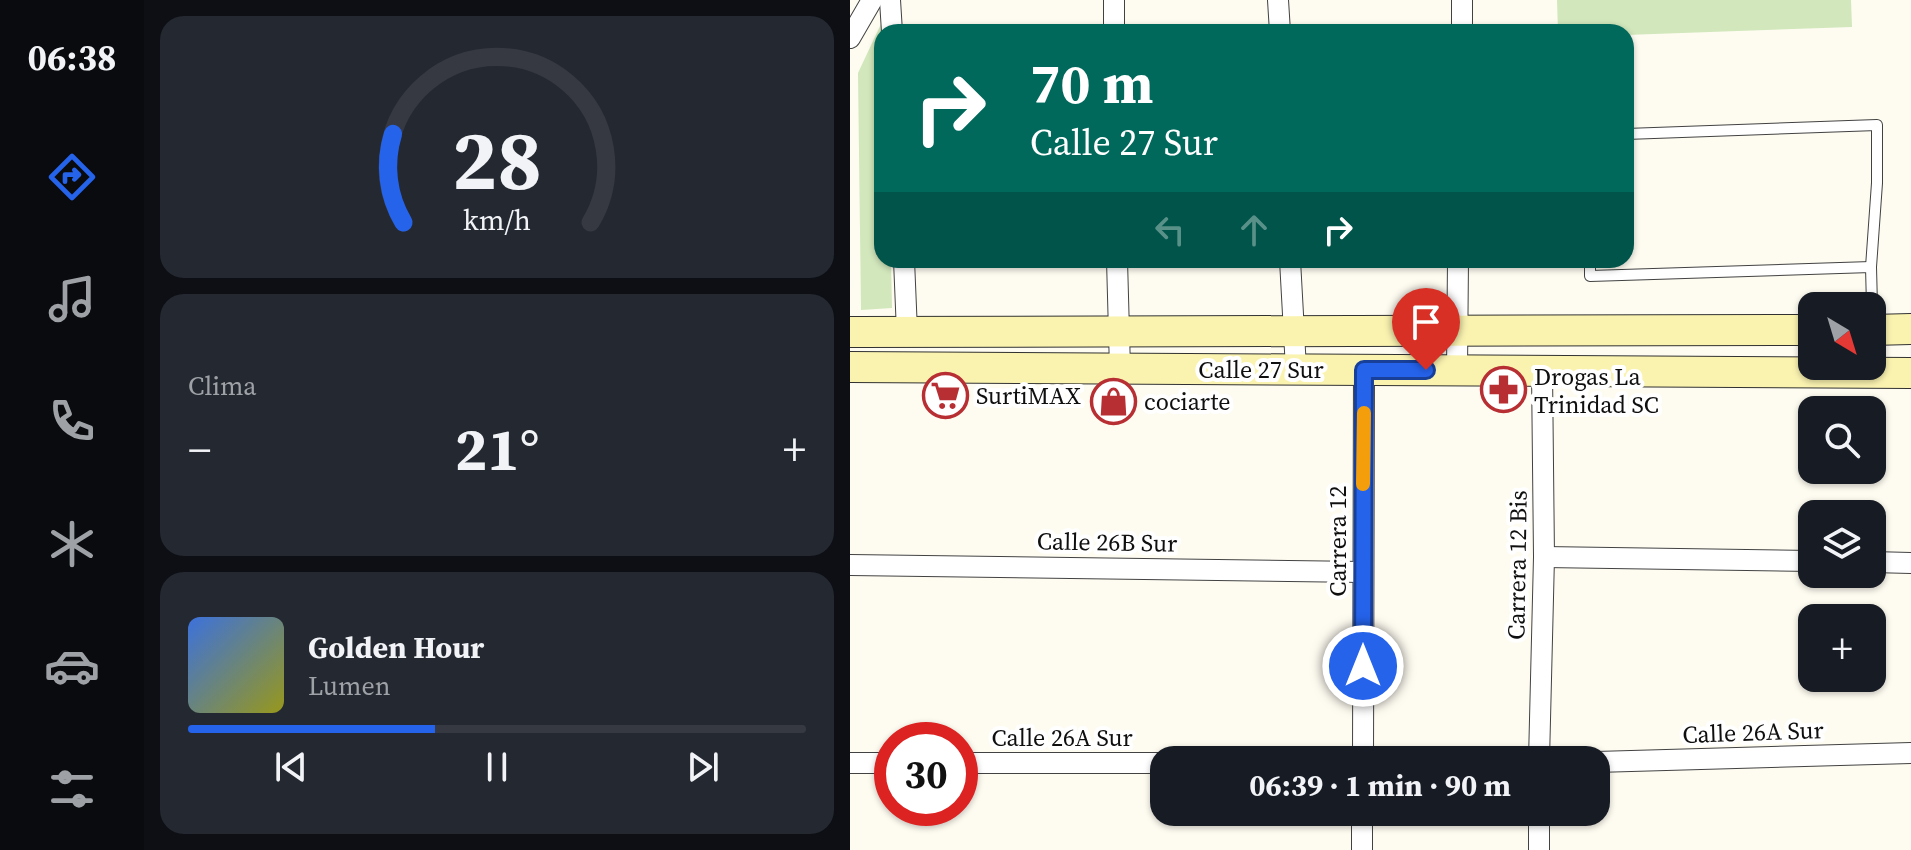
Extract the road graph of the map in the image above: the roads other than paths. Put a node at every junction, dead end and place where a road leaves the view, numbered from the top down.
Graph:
1 (872, 0) edge
2 (890, 0) edge
3 (1114, 0) edge
4 (1278, 0) edge
5 (1462, 0) edge
6 (892, 24) edge
7 (1114, 24) edge
8 (1280, 24) edge
9 (1462, 24) edge
10 (850, 38) edge
11 (1634, 134) edge
12 (1871, 267) junction
13 (904, 268) edge
14 (1117, 268) edge
15 (1290, 268) edge
16 (1458, 268) edge
17 (1590, 268) edge
18 (1872, 292) edge
19 (1911, 329) edge
20 (1798, 330) edge
21 (1886, 330) edge
22 (1118, 331) junction
23 (1294, 331) junction
24 (1457, 331) junction
25 (850, 332) edge
26 (907, 332) junction
27 (850, 367) edge
28 (1120, 369) junction
29 (1296, 369) junction
30 (1364, 370) junction
31 (1457, 370) junction
32 (1542, 371) junction
33 (1911, 373) edge
34 (1544, 557) junction
35 (1798, 561) edge
36 (1886, 562) edge
37 (1911, 563) edge
38 (850, 565) edge
39 (1363, 572) junction
40 (1363, 746) edge
41 (1539, 746) edge
42 (1911, 753) edge
43 (1610, 762) edge
44 (850, 763) edge
45 (874, 763) edge
46 (978, 763) edge
47 (1150, 763) edge
48 (1362, 826) edge
49 (1539, 826) edge
50 (1362, 850) edge
51 (1539, 850) edge

1 - 10 street
2 - 6 street
3 - 7 street
4 - 8 street
5 - 9 street
11 - 12 lane
12 - 17 lane
12 - 18 lane
13 - 26 street
14 - 22 street
15 - 23 street
16 - 24 street
19 - 21 main road
20 - 24 main road, Calle 27 Sur
22 - 23 main road, Calle 27 Sur
22 - 26 main road, Calle 27 Sur
22 - 28 street
23 - 24 main road, Calle 27 Sur
23 - 29 street
24 - 31 street
25 - 26 main road, Calle 27 Sur
27 - 28 main road, Calle 27 Sur
28 - 29 main road, Calle 27 Sur
29 - 30 main road, Calle 27 Sur
30 - 31 main road, Calle 27 Sur
30 - 39 street, Carrera 12
31 - 32 main road, Calle 27 Sur
32 - 33 main road, Calle 27 Sur
32 - 34 street, Carrera 12 Bis
34 - 35 street
34 - 41 street, Carrera 12 Bis
36 - 37 street
38 - 39 street, Calle 26B Sur
39 - 40 street, Carrera 12
42 - 43 street, Calle 26A Sur
44 - 45 street
46 - 47 street, Calle 26A Sur
48 - 50 street
49 - 51 street

